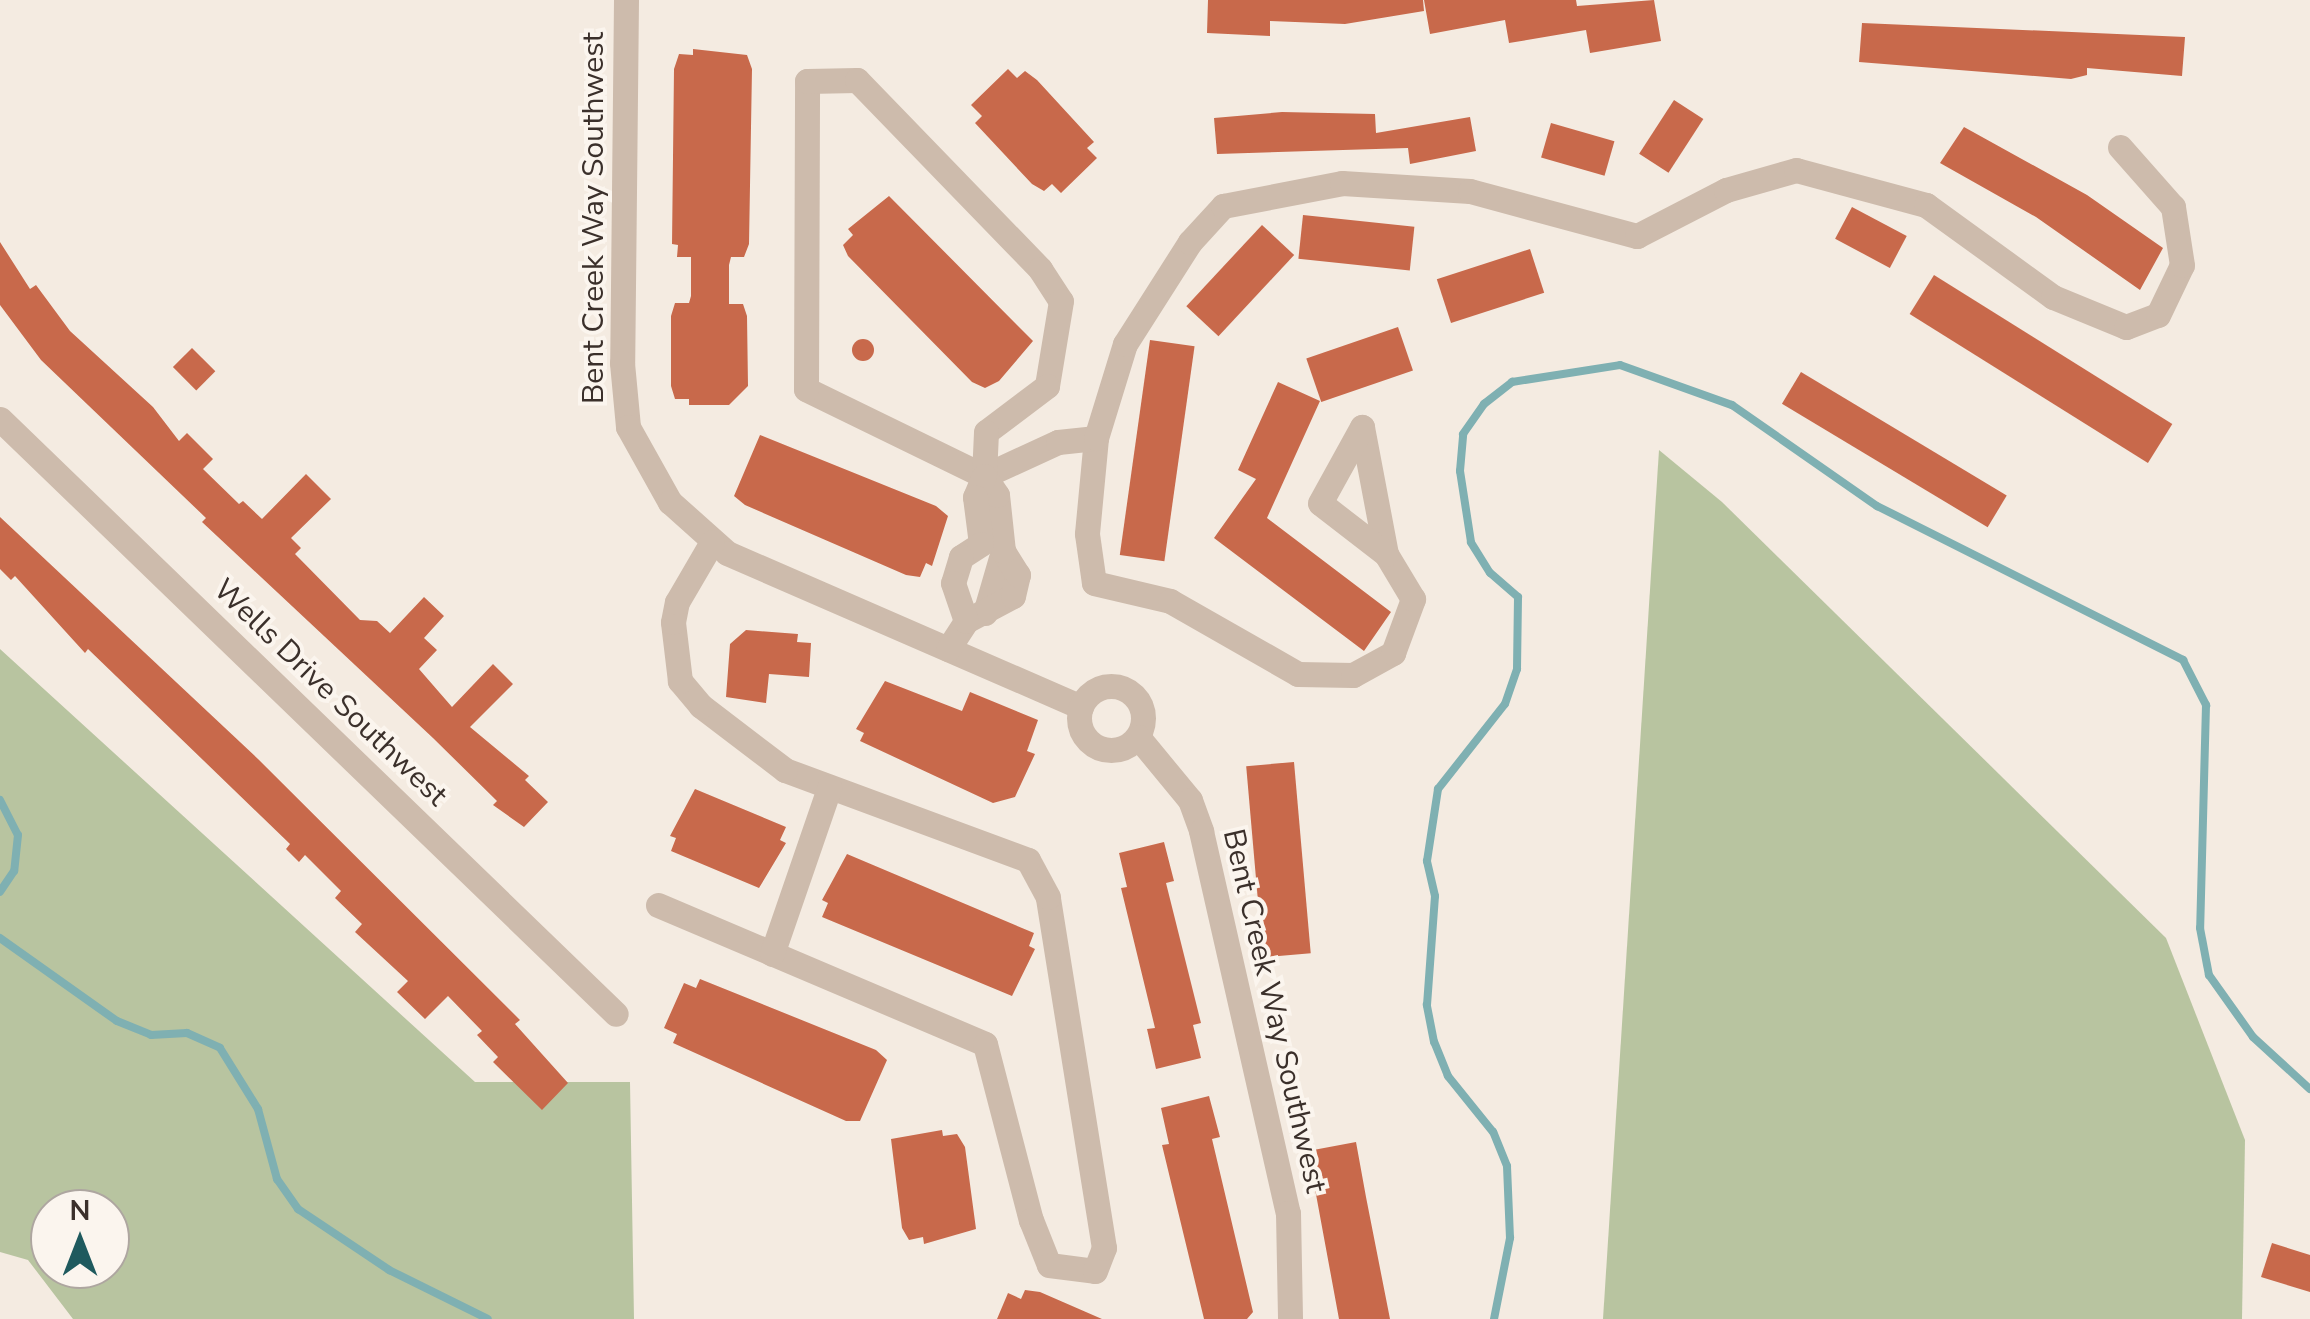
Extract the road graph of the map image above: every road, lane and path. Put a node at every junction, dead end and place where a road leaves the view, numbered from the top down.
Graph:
1 (626, 0) edge
2 (2120, 147) dead end
3 (0, 419) edge
4 (1096, 438) junction
5 (984, 476) junction
6 (712, 542) junction
7 (995, 546) junction
8 (1386, 554) dead end
9 (971, 612) junction
10 (948, 649) junction
11 (1081, 707) junction
12 (1138, 738) junction
13 (829, 788) junction
14 (658, 905) dead end
15 (772, 954) junction
16 (616, 1014) dead end
17 (1290, 1319) edge

1 - 6 street, Bent Creek Way Southwest
2 - 4 street
3 - 16 street, Wells Drive Southwest
4 - 5 street
4 - 8 street
5 - 5 street
5 - 7 street
6 - 10 street, Bent Creek Way Southwest
6 - 13 street
7 - 9 street
7 - 9 street
9 - 10 street
10 - 11 street, Bent Creek Way Southwest
11 - 12 street
11 - 12 street
12 - 17 street, Bent Creek Way Southwest
13 - 15 street
13 - 15 street
14 - 15 street

